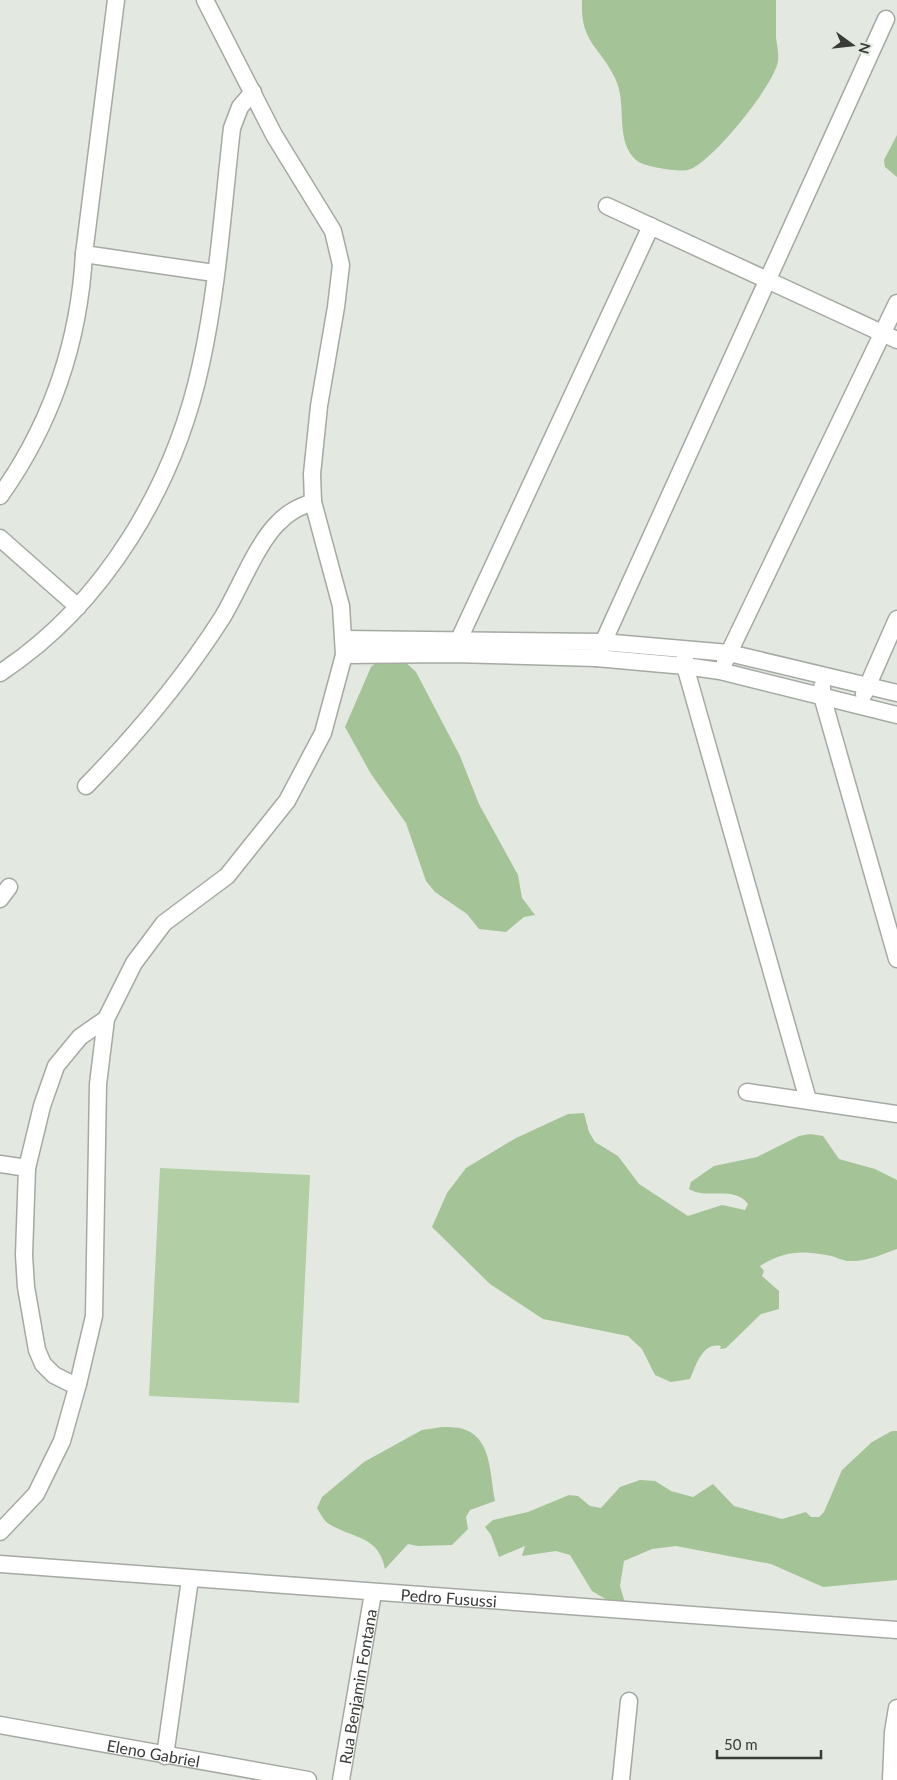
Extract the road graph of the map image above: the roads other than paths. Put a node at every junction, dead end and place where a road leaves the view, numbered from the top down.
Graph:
1 (116, 0) edge
2 (205, 0) edge
3 (886, 19) dead end
4 (253, 92) junction
5 (607, 206) dead end
6 (651, 226) junction
7 (84, 254) junction
8 (214, 273) junction
9 (766, 279) junction
10 (897, 302) edge
11 (890, 337) edge
12 (0, 496) edge
13 (313, 502) junction
14 (0, 538) edge
15 (78, 607) junction
16 (897, 618) edge
17 (602, 642) junction
18 (344, 647) junction
19 (456, 647) junction
20 (684, 649) junction
21 (729, 653) junction
22 (596, 658) junction
23 (685, 666) junction
24 (720, 671) junction
25 (0, 673) edge
26 (823, 675) junction
27 (867, 686) junction
28 (897, 693) edge
29 (822, 696) junction
30 (858, 706) junction
31 (897, 715) edge
32 (86, 786) dead end
33 (897, 959) edge
34 (106, 1019) junction
35 (747, 1092) dead end
36 (808, 1100) junction
37 (897, 1114) edge
38 (0, 1164) edge
39 (27, 1168) junction
40 (78, 1384) junction
41 (0, 1532) edge
42 (0, 1564) edge
43 (190, 1579) junction
44 (372, 1593) junction
45 (897, 1630) edge
46 (629, 1701) dead end
47 (897, 1708) edge
48 (0, 1725) edge
49 (165, 1756) junction
50 (308, 1780) edge
51 (341, 1780) edge
52 (622, 1780) edge
53 (890, 1780) edge

1 - 7 street
2 - 4 street
3 - 9 street
4 - 8 street
4 - 13 street
5 - 6 street
6 - 9 street
6 - 19 street
7 - 8 street
7 - 12 street
8 - 15 street
9 - 11 street
9 - 17 street
10 - 11 street
11 - 21 street
13 - 18 street
13 - 32 street
14 - 15 street
15 - 25 street
16 - 27 street
17 - 19 street
17 - 20 street
17 - 22 street
18 - 19 street
18 - 34 street
19 - 22 street
20 - 21 street
20 - 23 street
21 - 24 street
21 - 26 street
22 - 23 street
23 - 24 street
23 - 36 street
24 - 29 street
26 - 27 street
26 - 29 street
27 - 28 street
27 - 30 street
29 - 30 street
29 - 33 street
30 - 31 street
34 - 39 street
34 - 40 street
35 - 36 street
36 - 37 street
38 - 39 street
39 - 40 street
40 - 41 street
42 - 43 street, Pedro Fusussi
43 - 44 street, Pedro Fusussi
43 - 49 street
44 - 45 street, Pedro Fusussi
44 - 51 street, Rua Benjamin Fontana
46 - 52 street
47 - 53 street
48 - 49 street, Eleno Gabriel
49 - 50 street, Eleno Gabriel

